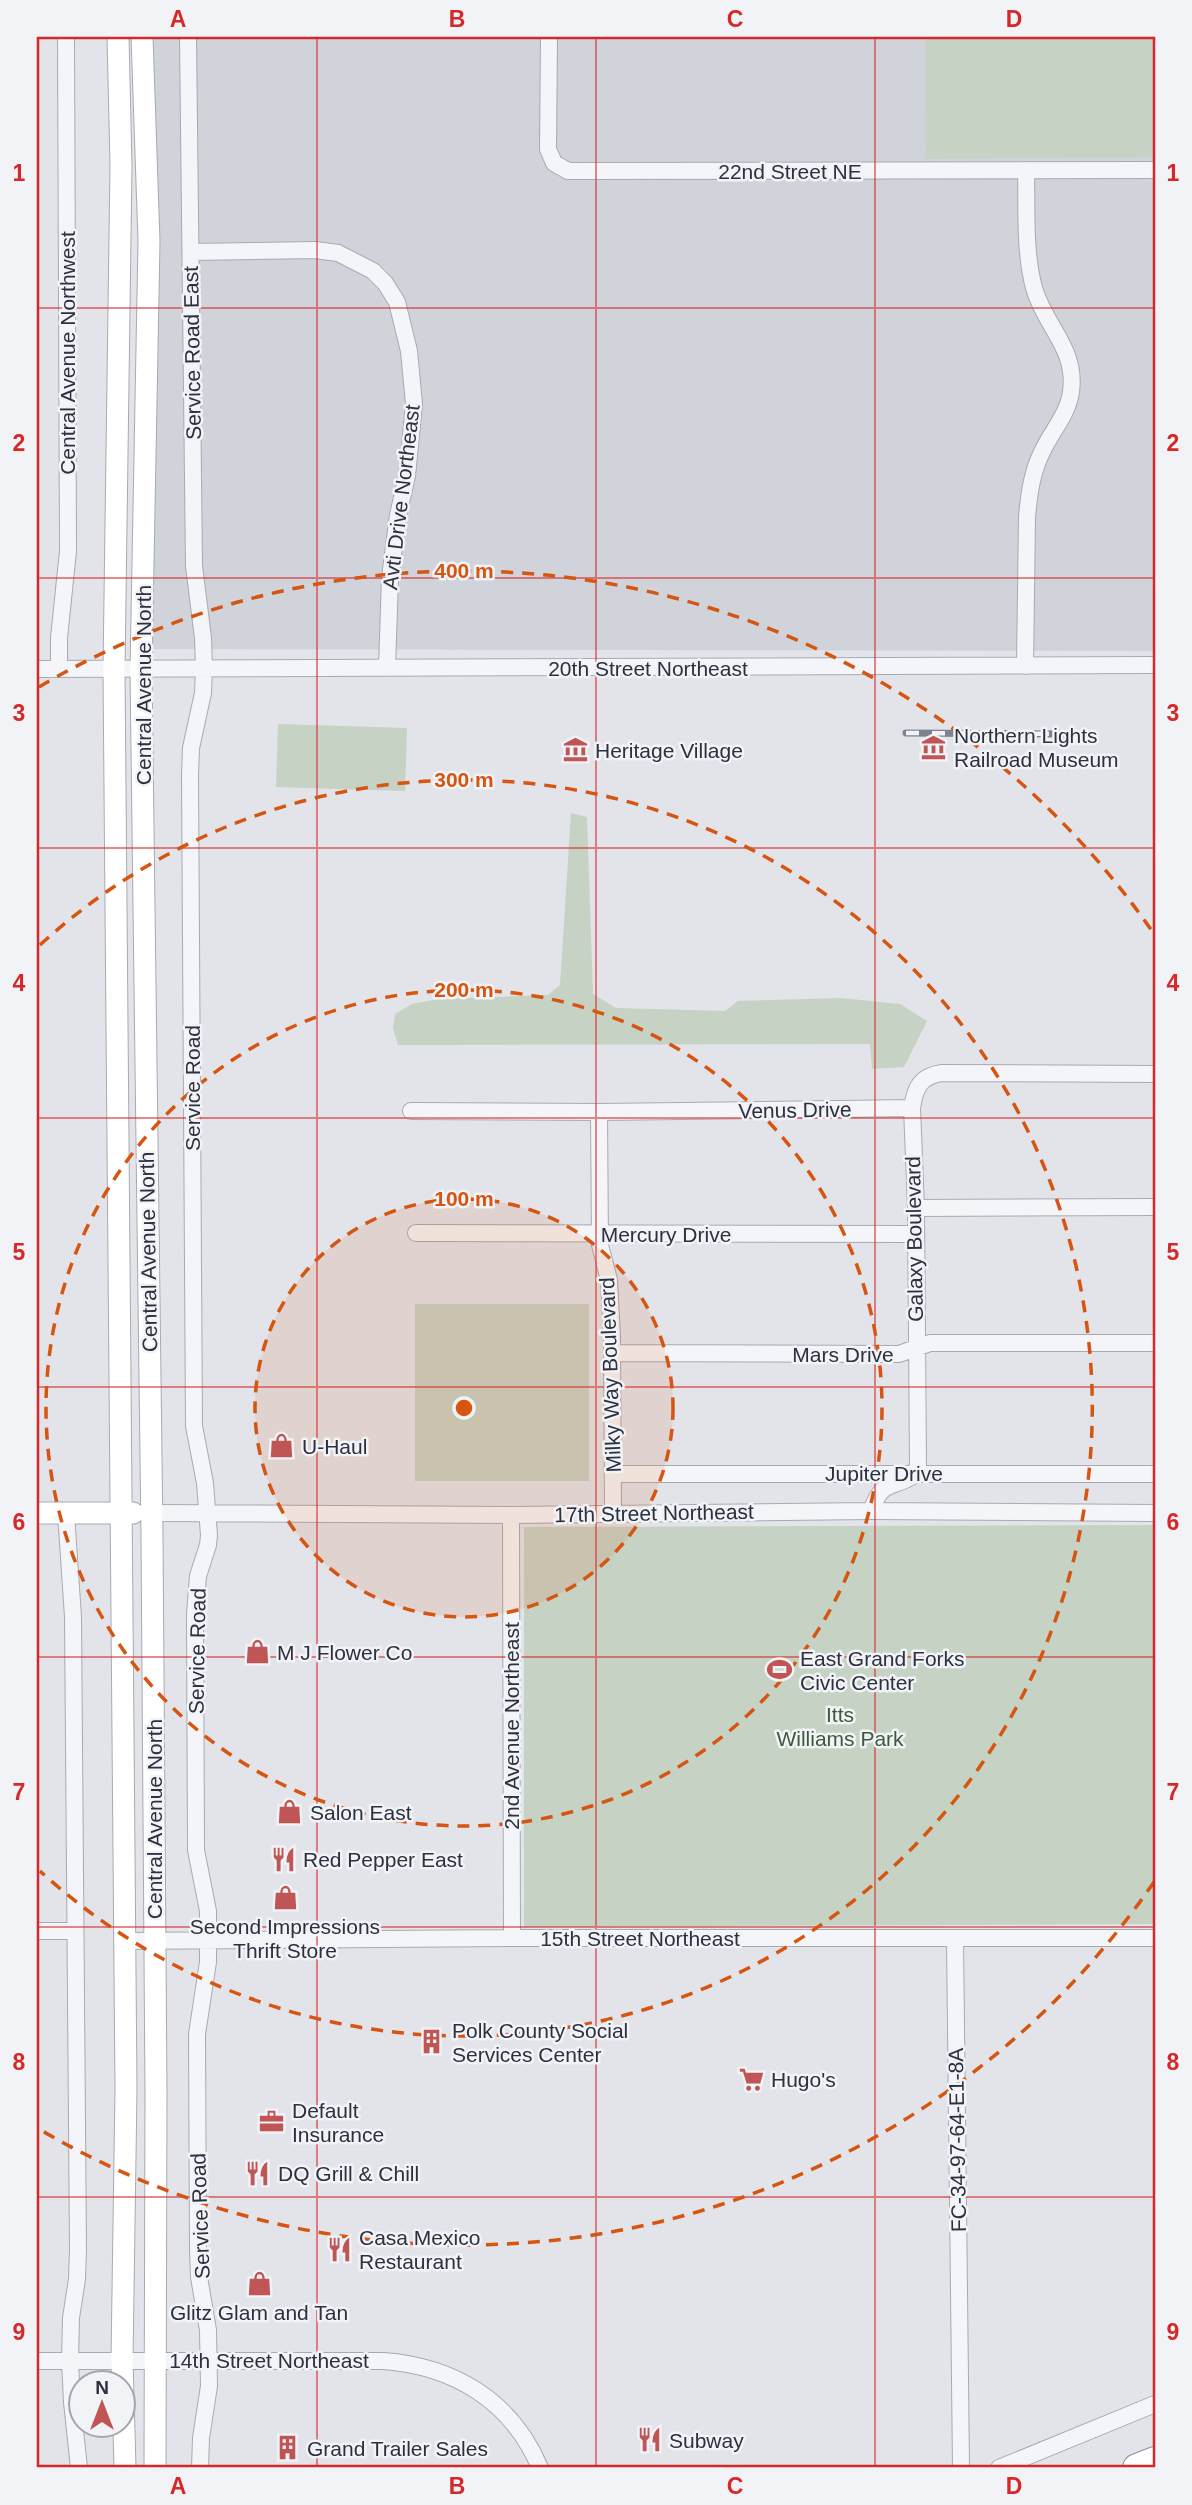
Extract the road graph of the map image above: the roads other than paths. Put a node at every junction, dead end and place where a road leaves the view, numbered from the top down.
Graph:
1 (66, 37) edge
2 (118, 37) edge
3 (142, 37) edge
4 (188, 37) edge
5 (549, 37) edge
6 (1026, 170) junction
7 (1155, 170) edge
8 (191, 251) junction
9 (1155, 665) edge
10 (1025, 666) junction
11 (204, 668) junction
12 (387, 668) junction
13 (37, 669) edge
14 (58, 669) junction
15 (114, 670) junction
16 (141, 670) junction
17 (1155, 1074) edge
18 (912, 1108) junction
19 (411, 1111) dead end
20 (599, 1112) junction
21 (916, 1208) junction
22 (1155, 1208) edge
23 (416, 1233) dead end
24 (600, 1234) junction
25 (915, 1234) junction
26 (1155, 1343) edge
27 (915, 1348) junction
28 (612, 1353) junction
29 (917, 1473) junction
30 (613, 1474) junction
31 (1155, 1474) edge
32 (871, 1511) junction
33 (37, 1513) edge
34 (66, 1513) junction
35 (121, 1513) junction
36 (152, 1513) junction
37 (207, 1513) junction
38 (1155, 1513) edge
39 (613, 1514) junction
40 (511, 1515) junction
41 (37, 1931) edge
42 (75, 1931) junction
43 (512, 1938) junction
44 (1155, 1938) edge
45 (955, 1939) junction
46 (124, 1941) junction
47 (155, 1941) junction
48 (208, 1941) junction
49 (122, 2360) junction
50 (155, 2360) junction
51 (208, 2360) junction
52 (37, 2361) edge
53 (70, 2361) junction
54 (1155, 2404) edge
55 (1155, 2461) edge
56 (79, 2468) edge
57 (125, 2468) edge
58 (155, 2468) edge
59 (200, 2468) edge
60 (540, 2468) edge
61 (961, 2468) edge
62 (999, 2468) edge
63 (1137, 2468) edge

1 - 14 street, Central Avenue Northwest
2 - 15 main road, Central Avenue North
3 - 16 main road, Central Avenue North
4 - 8 street, Service Road East
5 - 6 street, 22nd Street NE
6 - 7 street, 22nd Street NE
6 - 10 street
8 - 11 street, Service Road East
8 - 12 street, Avti Drive Northeast
9 - 10 street, 20th Street Northeast
10 - 12 street, 20th Street Northeast
11 - 12 street, 20th Street Northeast
11 - 16 street, 20th Street Northeast
11 - 37 street, Service Road
13 - 14 street, 20th Street Northeast
14 - 15 street, 20th Street Northeast
15 - 16 street, 20th Street Northeast
15 - 35 main road, Central Avenue North
16 - 36 main road, Central Avenue North
17 - 18 street
18 - 20 street, Venus Drive
18 - 21 street, Galaxy Boulevard
19 - 20 street, Venus Drive
20 - 24 street, Milky Way Boulevard
21 - 22 street
21 - 25 street, Galaxy Boulevard
23 - 24 street, Mercury Drive
24 - 25 street, Mercury Drive
24 - 28 street, Milky Way Boulevard
25 - 27 street, Galaxy Boulevard
26 - 27 street, Mars Drive
27 - 28 street, Mars Drive
27 - 29 street, Galaxy Boulevard
28 - 30 street, Milky Way Boulevard
29 - 30 street, Jupiter Drive
29 - 31 street, Jupiter Drive
29 - 32 street
30 - 39 street, Milky Way Boulevard
32 - 38 street, 17th Street Northeast
32 - 39 street, 17th Street Northeast
33 - 34 main road
34 - 35 main road
34 - 42 street
35 - 36 main road
35 - 46 main road, Central Avenue North
36 - 37 street, 17th Street Northeast
36 - 47 main road, Central Avenue North
37 - 40 street, 17th Street Northeast
37 - 48 street, Service Road
39 - 40 street, 17th Street Northeast
40 - 43 street, 2nd Avenue Northeast
41 - 42 street
42 - 53 street
43 - 45 street, 15th Street Northeast
43 - 48 street, 15th Street Northeast
44 - 45 street, 15th Street Northeast
45 - 61 street, FC-34-97-64-E1-8A
46 - 47 street, 15th Street Northeast
46 - 49 main road, Central Avenue North
47 - 48 street, 15th Street Northeast
47 - 50 main road, Central Avenue North
48 - 51 street, Service Road
49 - 50 street, 14th Street Northeast
49 - 53 street, 14th Street Northeast
49 - 57 main road, Central Avenue North
50 - 51 street, 14th Street Northeast
50 - 58 main road, Central Avenue North
51 - 59 street, Service Road
51 - 60 street, 14th Street Northeast
52 - 53 street, 14th Street Northeast
53 - 56 street
54 - 62 street
55 - 63 highway

